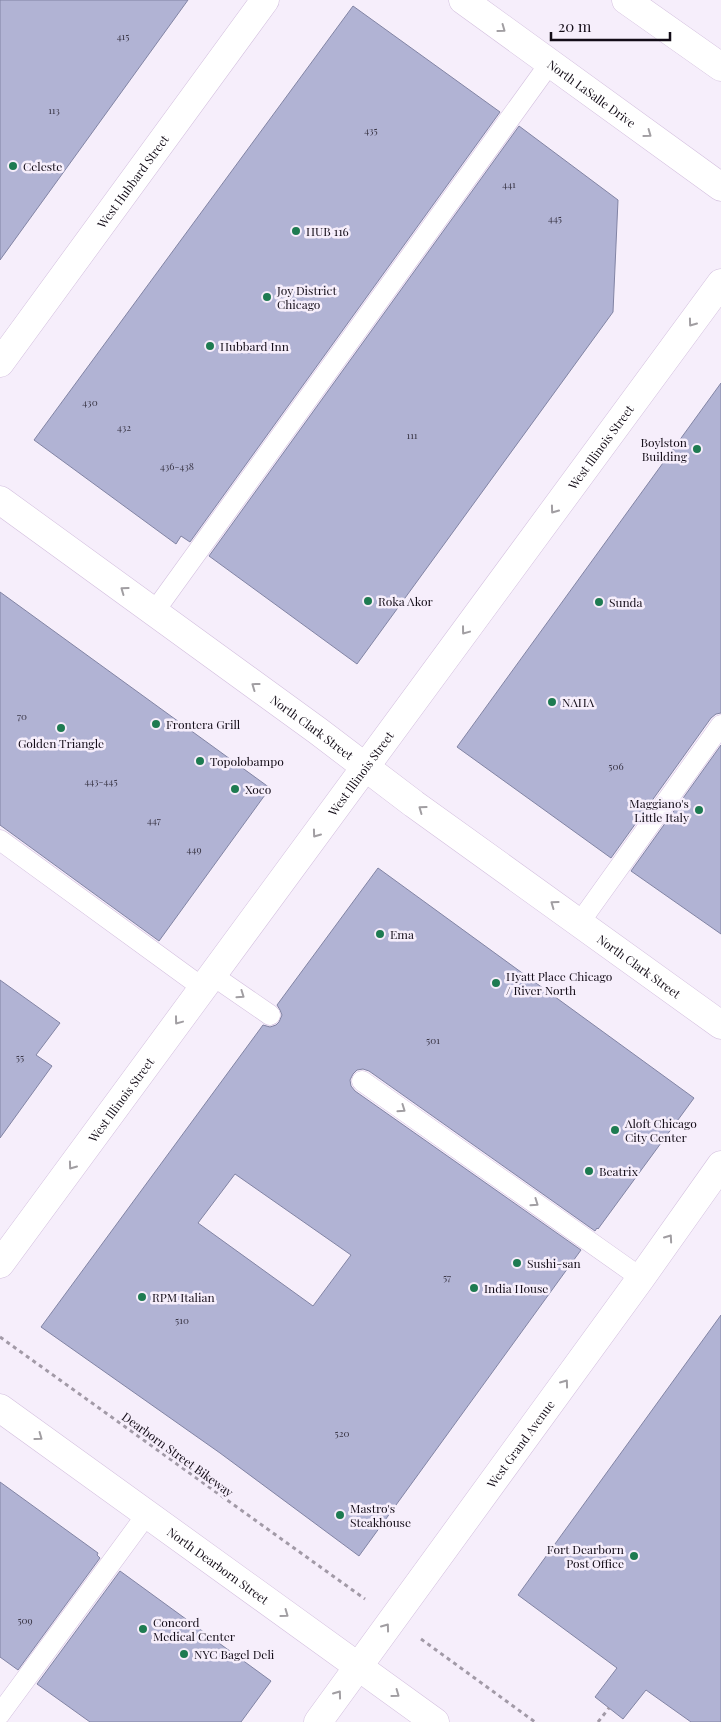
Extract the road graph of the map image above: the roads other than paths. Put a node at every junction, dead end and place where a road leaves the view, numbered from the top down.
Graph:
1 (264, 0) edge
2 (463, 0) edge
3 (626, 0) edge
4 (550, 63) junction
5 (721, 67) edge
6 (721, 187) edge
7 (721, 283) edge
8 (0, 363) edge
9 (0, 500) edge
10 (154, 612) junction
11 (721, 725) edge
12 (365, 766) junction
13 (0, 840) edge
14 (580, 922) junction
15 (208, 981) junction
16 (270, 1015) dead end
17 (721, 1025) edge
18 (362, 1081) dead end
19 (721, 1165) edge
20 (0, 1264) edge
21 (641, 1278) junction
22 (0, 1408) edge
23 (147, 1514) junction
24 (358, 1666) junction
25 (0, 1714) edge
26 (318, 1722) edge
27 (435, 1722) edge

1 - 8 main road, West Hubbard Street
2 -> 4 main road, North LaSalle Drive
3 - 5 main road
4 -> 6 main road, North LaSalle Drive
4 - 10 lane
7 -> 12 main road, West Illinois Street
10 -> 9 main road, North Clark Street
12 -> 10 main road, North Clark Street
11 - 14 lane
14 -> 12 main road, North Clark Street
12 -> 15 main road, West Illinois Street
13 - 15 lane
14 - 17 main road, North Clark Street
15 -> 16 lane
15 -> 20 main road, West Illinois Street
18 -> 21 lane
21 -> 19 main road, West Grand Avenue
24 -> 21 main road, West Grand Avenue
22 -> 23 main road, North Dearborn Street
23 -> 24 main road, North Dearborn Street
23 - 25 lane
26 -> 24 main road, West Grand Avenue
24 -> 27 main road, North Dearborn Street

